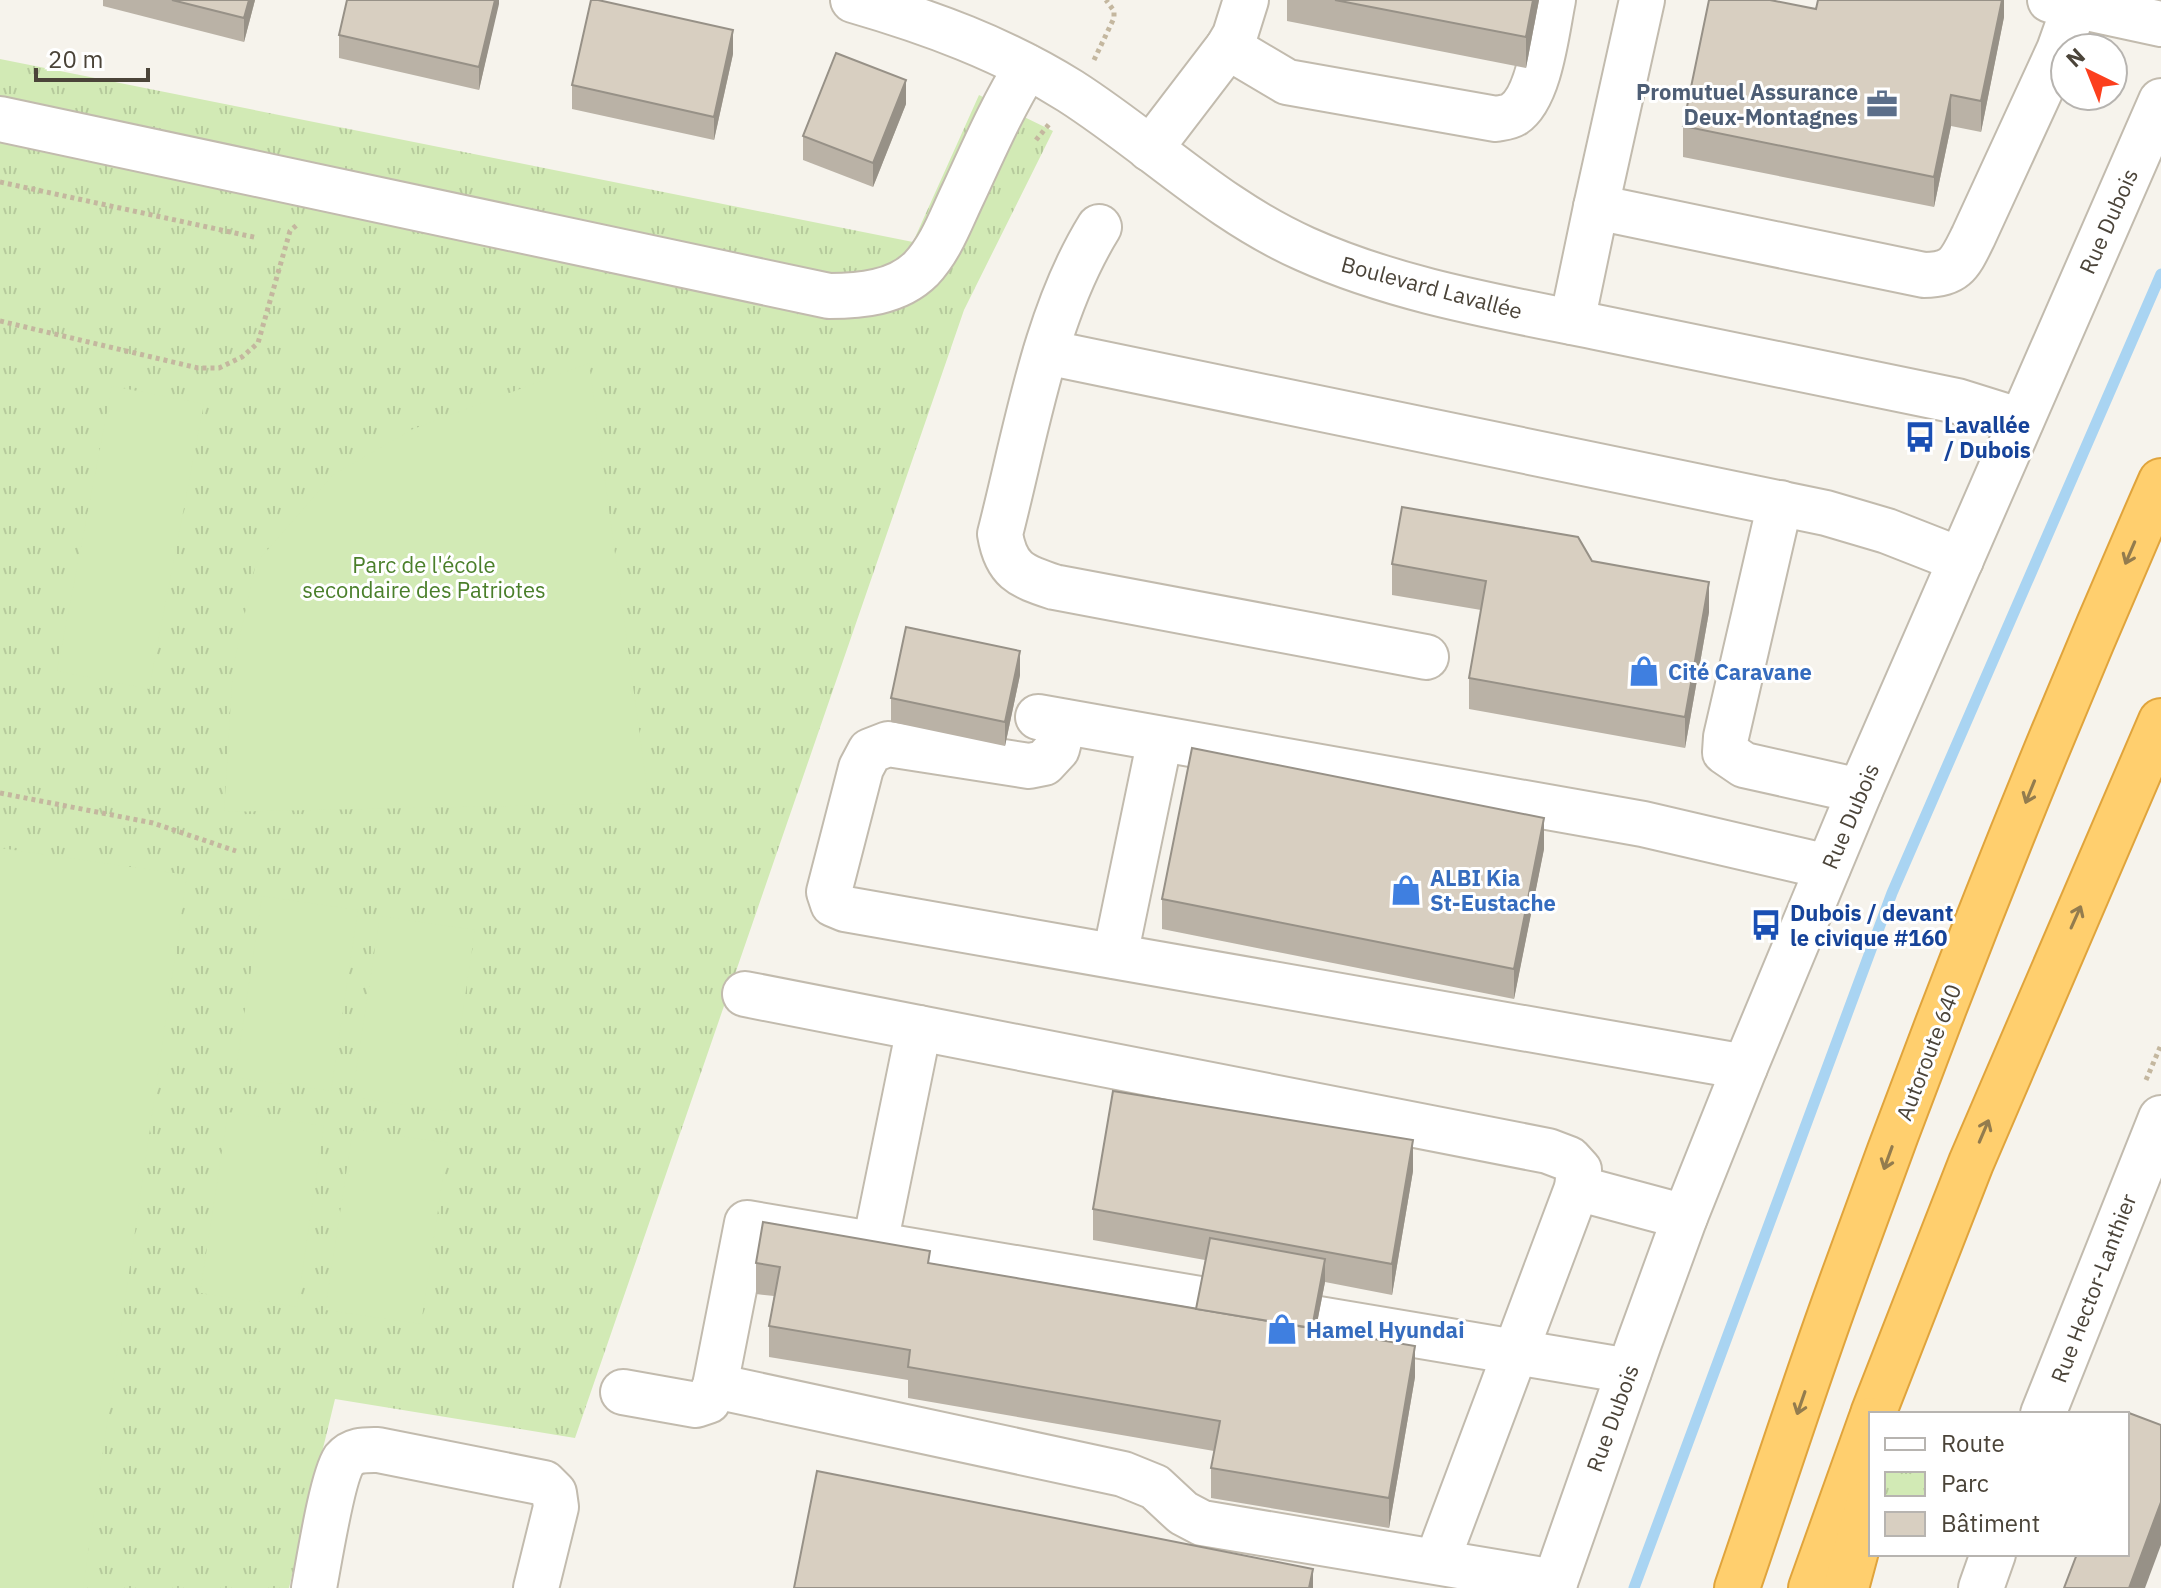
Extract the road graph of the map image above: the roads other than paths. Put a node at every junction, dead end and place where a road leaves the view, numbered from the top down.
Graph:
1 (853, 0) edge
2 (1246, 0) edge
3 (1553, 0) edge
4 (1642, 0) edge
5 (2062, 3) edge
6 (2161, 24) edge
7 (1228, 47) junction
8 (1027, 67) junction
9 (2161, 101) edge
10 (0, 119) edge
11 (1150, 149) junction
12 (1596, 207) junction
13 (1099, 227) dead end
14 (1572, 322) junction
15 (1046, 352) junction
16 (2021, 421) junction
17 (2161, 481) edge
18 (1780, 503) junction
19 (1961, 560) junction
20 (1426, 657) dead end
21 (2161, 721) edge
22 (1160, 739) junction
23 (1860, 791) junction
24 (1828, 867) junction
25 (1115, 956) junction
26 (745, 994) dead end
27 (919, 1028) junction
28 (1745, 1067) junction
29 (2161, 1118) edge
30 (1577, 1188) junction
31 (1685, 1217) junction
32 (1944, 1229) junction
33 (875, 1244) junction
34 (1516, 1352) junction
35 (1629, 1371) junction
36 (715, 1386) junction
37 (623, 1392) dead end
38 (1874, 1412) edge
39 (1894, 1412) edge
40 (2044, 1412) edge
41 (1869, 1426) edge
42 (1869, 1502) edge
43 (1992, 1556) edge
44 (1437, 1561) junction
45 (1554, 1585) edge
46 (314, 1588) edge
47 (536, 1588) edge
48 (1737, 1588) edge
49 (1811, 1588) edge
50 (1846, 1588) edge
51 (1981, 1588) edge

1 - 8 street, Boulevard Lavallée
2 - 7 street
3 - 7 street
4 - 12 street
5 - 6 street
5 - 12 street
7 - 11 street
8 - 10 street
8 - 11 street, Boulevard Lavallée
9 - 16 street, Rue Dubois
11 - 14 street, Boulevard Lavallée
12 - 14 street
13 - 15 street
14 - 16 street, Boulevard Lavallée
15 - 18 street
15 - 20 street
16 - 19 street, Rue Dubois
17 -> 48 highway, Autoroute 640
18 - 19 street
18 - 23 street
19 - 23 street, Rue Dubois
32 -> 21 highway
22 - 24 street
22 - 25 street
22 - 25 street
23 - 24 street, Rue Dubois
24 - 28 street, Rue Dubois
25 - 28 street
26 - 27 street
27 - 30 street
27 - 33 street
28 - 31 street, Rue Dubois
29 - 40 street, Rue Hector-Lanthier
30 - 31 street
30 - 34 street
31 - 35 street, Rue Dubois
32 - 38 highway
32 - 39 highway
33 - 34 street
33 - 36 street
34 - 35 street
34 - 44 street
35 - 45 street, Rue Dubois
36 - 37 street
36 - 44 street
41 - 49 highway
42 - 50 highway
43 - 51 street
44 - 45 street
46 - 47 street

